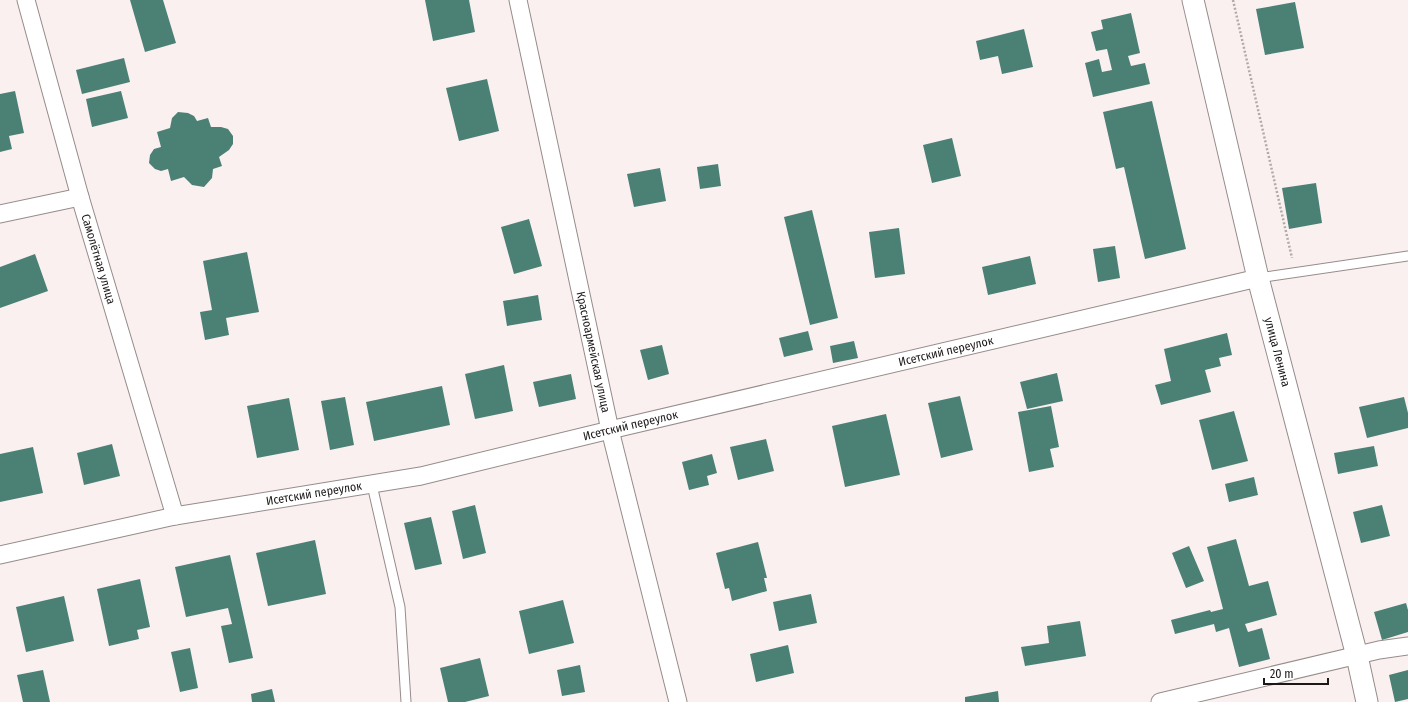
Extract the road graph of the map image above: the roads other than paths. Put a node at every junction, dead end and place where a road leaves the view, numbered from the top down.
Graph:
1 (26, 0) edge
2 (518, 0) edge
3 (1193, 0) edge
4 (80, 197) junction
5 (0, 214) edge
6 (1408, 256) edge
7 (1258, 278) junction
8 (610, 430) junction
9 (372, 485) junction
10 (175, 516) junction
11 (0, 555) edge
12 (1408, 646) edge
13 (1357, 656) junction
14 (406, 702) edge
15 (678, 702) edge
16 (1160, 702) edge
17 (1367, 702) edge

1 - 4 street, Самолётная улица
2 - 8 street, Красноармейская улица
3 - 7 street, улица Ленина
4 - 5 street
4 - 10 street, Самолётная улица
6 - 7 lane
7 - 8 street, Исетский переулок
7 - 13 street, улица Ленина
8 - 9 street, Исетский переулок
8 - 15 street, Красноармейская улица
9 - 10 street, Исетский переулок
9 - 14 lane
10 - 11 street, Исетский переулок
12 - 13 street
13 - 16 street
13 - 17 street, улица Ленина

